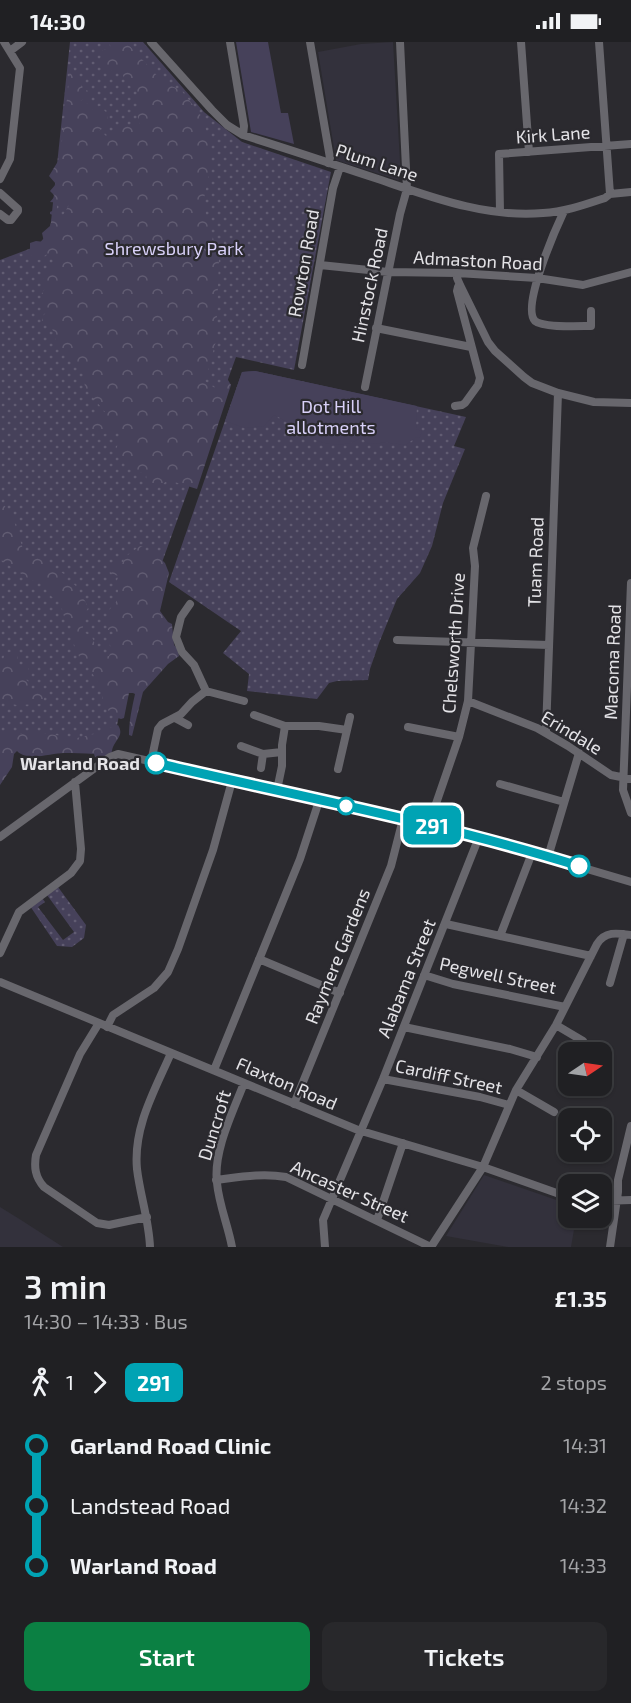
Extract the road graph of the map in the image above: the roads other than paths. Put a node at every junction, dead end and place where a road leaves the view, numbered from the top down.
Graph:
1 (4, 42) edge
2 (22, 42) edge
3 (152, 42) edge
4 (230, 42) edge
5 (310, 42) edge
6 (400, 42) edge
7 (521, 42) edge
8 (599, 42) edge
9 (10, 51) junction
10 (243, 135) junction
11 (631, 144) edge
12 (607, 146) junction
13 (529, 152) junction
14 (328, 163) junction
15 (340, 167) junction
16 (0, 179) edge
17 (407, 189) junction
18 (631, 192) edge
19 (0, 194) edge
20 (610, 194) junction
21 (564, 211) junction
22 (500, 212) junction
23 (0, 214) edge
24 (320, 265) junction
25 (388, 272) junction
26 (631, 272) edge
27 (457, 273) junction
28 (537, 278) junction
29 (460, 285) junction
30 (591, 311) dead end
31 (376, 328) junction
32 (471, 347) junction
33 (302, 365) dead end
34 (365, 387) dead end
35 (558, 393) junction
36 (631, 403) edge
37 (458, 406) dead end
38 (486, 496) dead end
39 (631, 583) edge
40 (190, 604) dead end
41 (397, 640) dead end
42 (472, 643) junction
43 (549, 645) junction
44 (206, 691) junction
45 (244, 701) dead end
46 (468, 701) junction
47 (254, 715) dead end
48 (350, 717) dead end
49 (175, 718) junction
50 (188, 725) dead end
51 (285, 726) junction
52 (408, 727) dead end
53 (347, 730) junction
54 (546, 732) junction
55 (459, 737) junction
56 (241, 746) dead end
57 (282, 752) junction
58 (579, 753) junction
59 (263, 754) junction
60 (151, 762) junction
61 (261, 768) dead end
62 (338, 769) dead end
63 (628, 779) edge
64 (232, 781) junction
65 (75, 782) junction
66 (500, 784) dead end
67 (277, 790) junction
68 (319, 801) junction
69 (564, 802) junction
70 (631, 813) edge
71 (403, 819) junction
72 (429, 824) junction
73 (0, 837) edge
74 (479, 837) junction
75 (532, 853) junction
76 (548, 857) junction
77 (631, 882) edge
78 (446, 924) junction
79 (628, 934) edge
80 (500, 936) junction
81 (0, 953) edge
82 (591, 956) junction
83 (259, 959) junction
84 (424, 975) junction
85 (0, 982) edge
86 (610, 983) dead end
87 (340, 993) junction
88 (565, 1007) junction
89 (103, 1025) junction
90 (555, 1026) junction
91 (404, 1027) junction
92 (584, 1041) dead end
93 (171, 1053) junction
94 (537, 1058) junction
95 (214, 1070) junction
96 (383, 1079) junction
97 (244, 1083) junction
98 (516, 1090) junction
99 (294, 1104) junction
100 (509, 1105) junction
101 (554, 1112) dead end
102 (631, 1126) edge
103 (361, 1131) junction
104 (403, 1143) junction
105 (483, 1167) junction
106 (216, 1180) junction
107 (558, 1193) edge
108 (332, 1199) junction
109 (612, 1200) edge
110 (617, 1200) junction
111 (631, 1200) edge
112 (147, 1217) junction
113 (377, 1220) junction
114 (150, 1247) edge
115 (232, 1247) edge
116 (325, 1247) edge
117 (431, 1247) edge
118 (610, 1247) edge

1 - 9 street
2 - 9 street
3 - 10 street, Plum Lane
4 - 10 street
5 - 14 street
6 - 17 street, Hinstock Road
7 - 13 street
8 - 12 street
9 - 16 street
10 - 14 street, Plum Lane
11 - 12 street, Kirk Lane
12 - 13 street, Kirk Lane
12 - 20 street
13 - 22 street, Kirk Lane
14 - 15 street, Plum Lane
15 - 17 street, Plum Lane
15 - 24 street, Rowton Road
17 - 22 street, Plum Lane
17 - 25 street, Hinstock Road
18 - 20 street, Plum Lane
19 - 23 street
20 - 21 street, Plum Lane
21 - 22 street, Plum Lane
21 - 28 street
24 - 25 street, Admaston Road
24 - 33 street, Rowton Road
25 - 27 street, Admaston Road
25 - 31 street, Hinstock Road
26 - 28 street, Admaston Road
27 - 28 street, Admaston Road
27 - 29 street
28 - 30 street
29 - 32 street
29 - 35 street
31 - 32 street
31 - 34 street, Hinstock Road
32 - 37 street
35 - 36 street
35 - 43 street, Tuam Road
38 - 42 street, Chelsworth Drive
39 - 63 street, Macoma Road
40 - 44 street
41 - 42 street
42 - 43 street
42 - 46 street, Chelsworth Drive
43 - 54 street, Tuam Road
44 - 45 street
44 - 49 street
46 - 54 street, Erindale
46 - 55 street, Chelsworth Drive
47 - 51 street
48 - 53 street
49 - 50 street
49 - 60 street
51 - 53 street
51 - 57 street
52 - 55 street
53 - 62 street
54 - 58 street, Erindale
55 - 72 street, Chelsworth Drive
56 - 59 street
57 - 59 street
57 - 67 street
58 - 63 street, Erindale
58 - 69 street
59 - 61 street
60 - 64 street
60 - 65 street
63 - 70 street
64 - 67 street
64 - 89 street
65 - 73 street
65 - 81 street
66 - 69 street
67 - 68 street
68 - 71 street
68 - 83 street
69 - 76 street
71 - 72 street
71 - 87 street, Raymere Gardens
72 - 74 street
74 - 75 street
74 - 78 street, Alabama Street
75 - 76 street
75 - 80 street
76 - 77 street
78 - 80 street
78 - 84 street, Alabama Street
79 - 82 street
79 - 86 street
80 - 82 street
82 - 88 street
83 - 87 street
83 - 95 street
84 - 88 street, Pegwell Street
84 - 91 street, Alabama Street
85 - 89 street, Flaxton Road
87 - 99 street, Raymere Gardens
88 - 90 street
89 - 93 street, Flaxton Road
89 - 112 street
90 - 92 street
90 - 94 street
91 - 94 street
91 - 96 street, Alabama Street
93 - 95 street, Flaxton Road
93 - 112 street
94 - 98 street
95 - 97 street, Flaxton Road
96 - 100 street, Cardiff Street
96 - 103 street, Alabama Street
97 - 99 street, Flaxton Road
97 - 106 street, Duncroft
98 - 100 street
98 - 101 street
99 - 103 street, Flaxton Road
100 - 105 street
102 - 110 street
103 - 104 street, Flaxton Road
103 - 108 street, Alabama Street
104 - 105 street, Flaxton Road
104 - 113 street
105 - 107 street, Flaxton Road
105 - 117 street
106 - 108 street, Ancaster Street
106 - 115 street, Duncroft
108 - 113 street, Ancaster Street
108 - 116 street, Alabama Street
109 - 110 street
110 - 111 street
110 - 118 street
112 - 114 street
113 - 117 street, Ancaster Street

